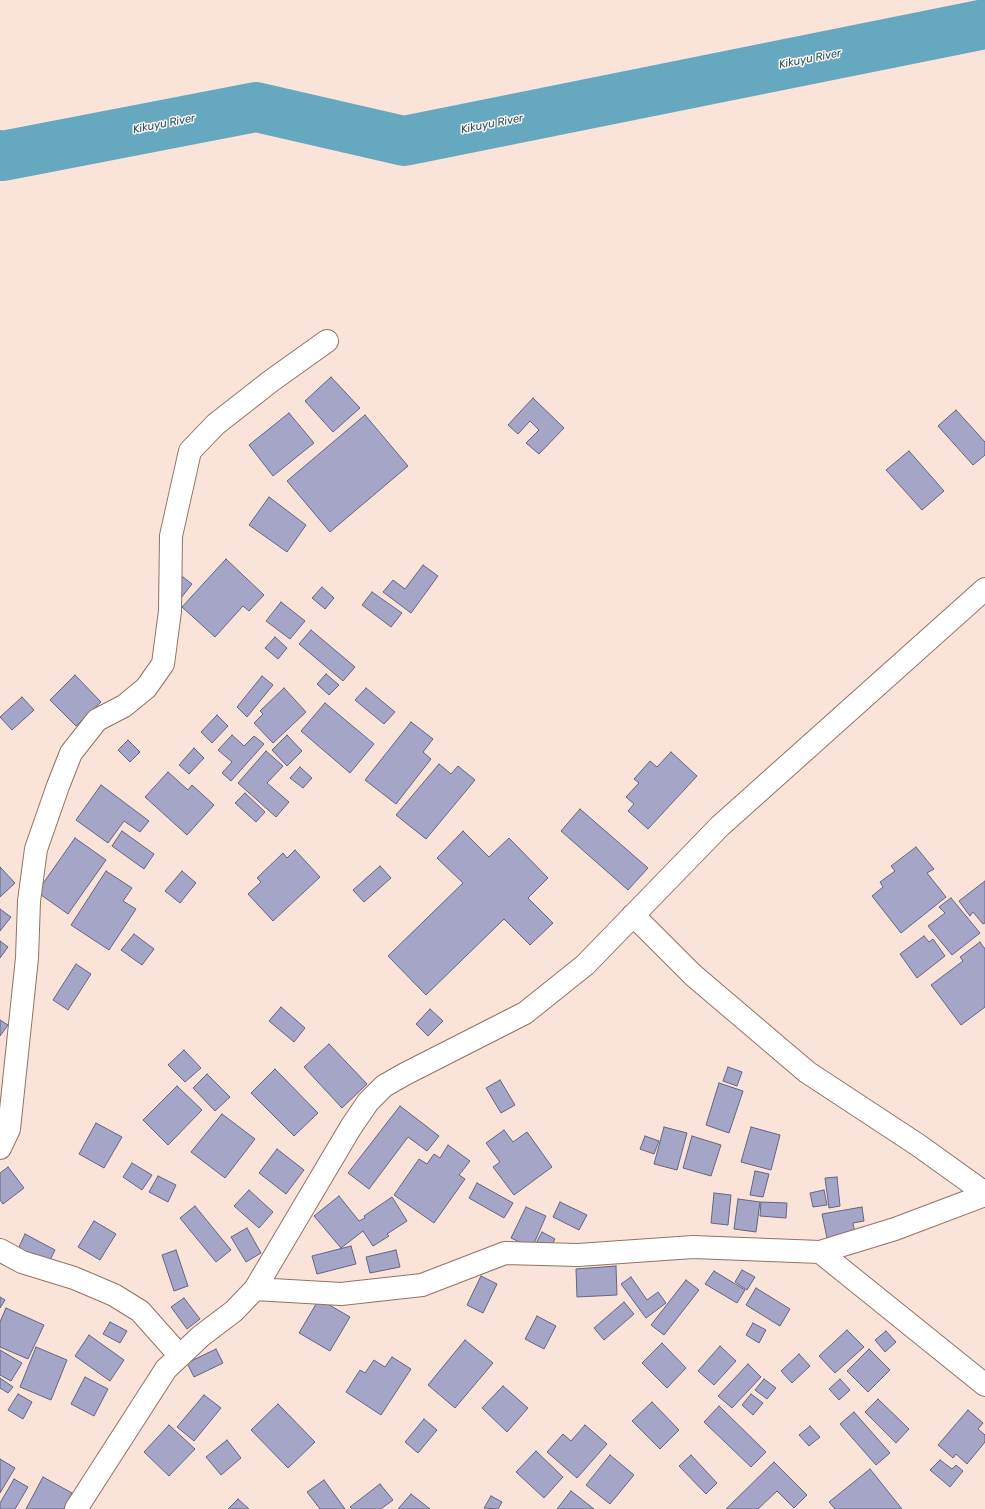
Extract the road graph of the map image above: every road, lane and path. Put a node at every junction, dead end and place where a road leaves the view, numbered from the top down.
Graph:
1 (327, 341) dead end
2 (985, 589) edge
3 (633, 915) junction
4 (0, 1148) edge
5 (985, 1194) edge
6 (0, 1250) edge
7 (820, 1252) junction
8 (255, 1289) junction
9 (180, 1356) junction
10 (985, 1385) edge
11 (76, 1509) edge

1 - 4 street
2 - 3 street
3 - 5 street
3 - 8 street
5 - 7 street
6 - 9 street
7 - 8 street
7 - 10 street
8 - 9 street
9 - 11 street

